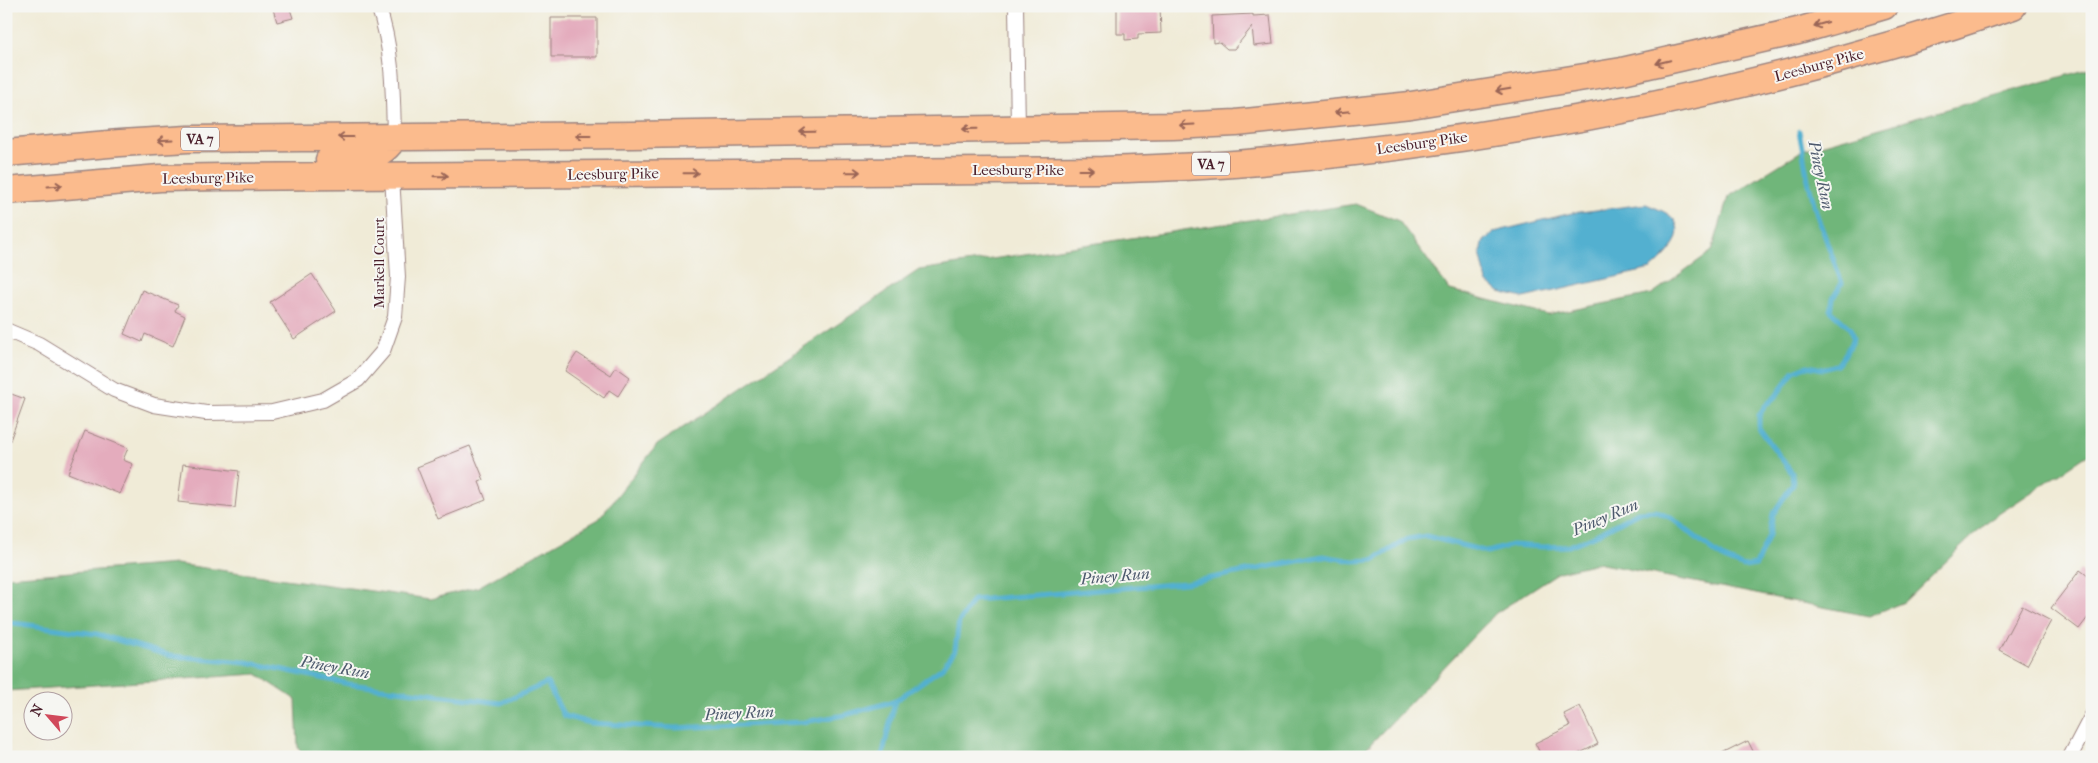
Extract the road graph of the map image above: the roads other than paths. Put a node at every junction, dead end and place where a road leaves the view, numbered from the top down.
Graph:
1 (378, 6) edge
2 (1016, 6) edge
3 (1884, 6) edge
4 (2013, 6) edge
5 (1018, 128) junction
6 (394, 137) junction
7 (6, 153) edge
8 (392, 176) junction
9 (160, 178) junction
10 (6, 191) edge
11 (6, 330) edge
12 (2092, 715) edge
13 (2070, 757) edge

1 - 6 street
2 - 5 street
3 -> 5 highway, VA 7
8 -> 4 highway, Leesburg Pike / VA 7
5 -> 6 highway, VA 7
6 -> 7 highway, VA 7
6 - 9 highway
8 - 9 highway, Leesburg Pike / VA 7
8 - 11 street, Markell Court
10 -> 9 highway, Leesburg Pike / VA 7
12 - 13 street

